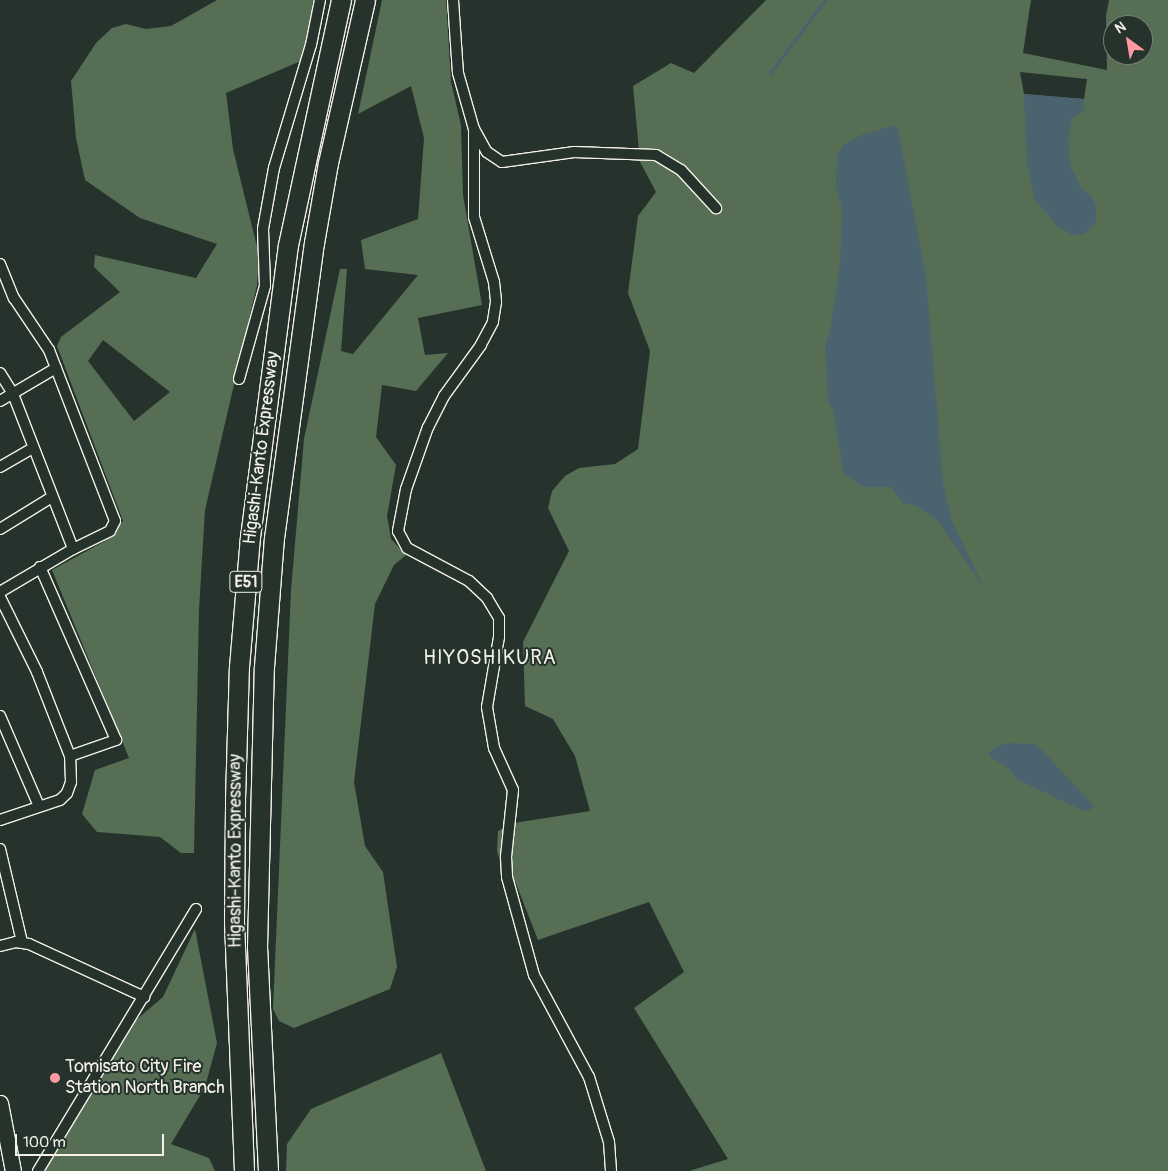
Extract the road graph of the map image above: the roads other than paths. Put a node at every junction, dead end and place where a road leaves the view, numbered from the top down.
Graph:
1 (320, 0) edge
2 (341, 0) edge
3 (365, 0) edge
4 (453, 0) edge
5 (474, 129) junction
6 (716, 208) dead end
7 (0, 264) edge
8 (56, 368) junction
9 (0, 373) edge
10 (239, 379) dead end
11 (12, 394) junction
12 (0, 401) edge
13 (33, 448) junction
14 (0, 467) edge
15 (52, 497) junction
16 (0, 529) edge
17 (73, 549) junction
18 (40, 567) junction
19 (0, 592) edge
20 (0, 597) edge
21 (0, 716) edge
22 (70, 756) junction
23 (39, 806) junction
24 (0, 820) edge
25 (0, 849) edge
26 (196, 909) dead end
27 (22, 942) junction
28 (0, 946) edge
29 (144, 997) junction
30 (0, 1103) edge
31 (13, 1171) edge
32 (38, 1171) edge
33 (244, 1171) edge
34 (268, 1171) edge
35 (611, 1171) edge

1 - 10 street
2 - 33 highway, Higashi-Kanto Expressway / E51
3 - 34 highway, Higashi-Kanto Expressway / E51
4 - 5 street
5 - 6 street
5 - 35 street
7 - 8 street
8 - 11 street
8 - 17 street
9 - 11 street
11 - 12 street
11 - 13 street
13 - 14 street
13 - 15 street
15 - 16 street
15 - 17 street
17 - 18 street
18 - 19 street
18 - 22 street
20 - 22 street
21 - 23 street
22 - 23 street
23 - 24 street
25 - 27 street
26 - 29 street
27 - 28 street
27 - 29 street
29 - 32 street
30 - 31 street

